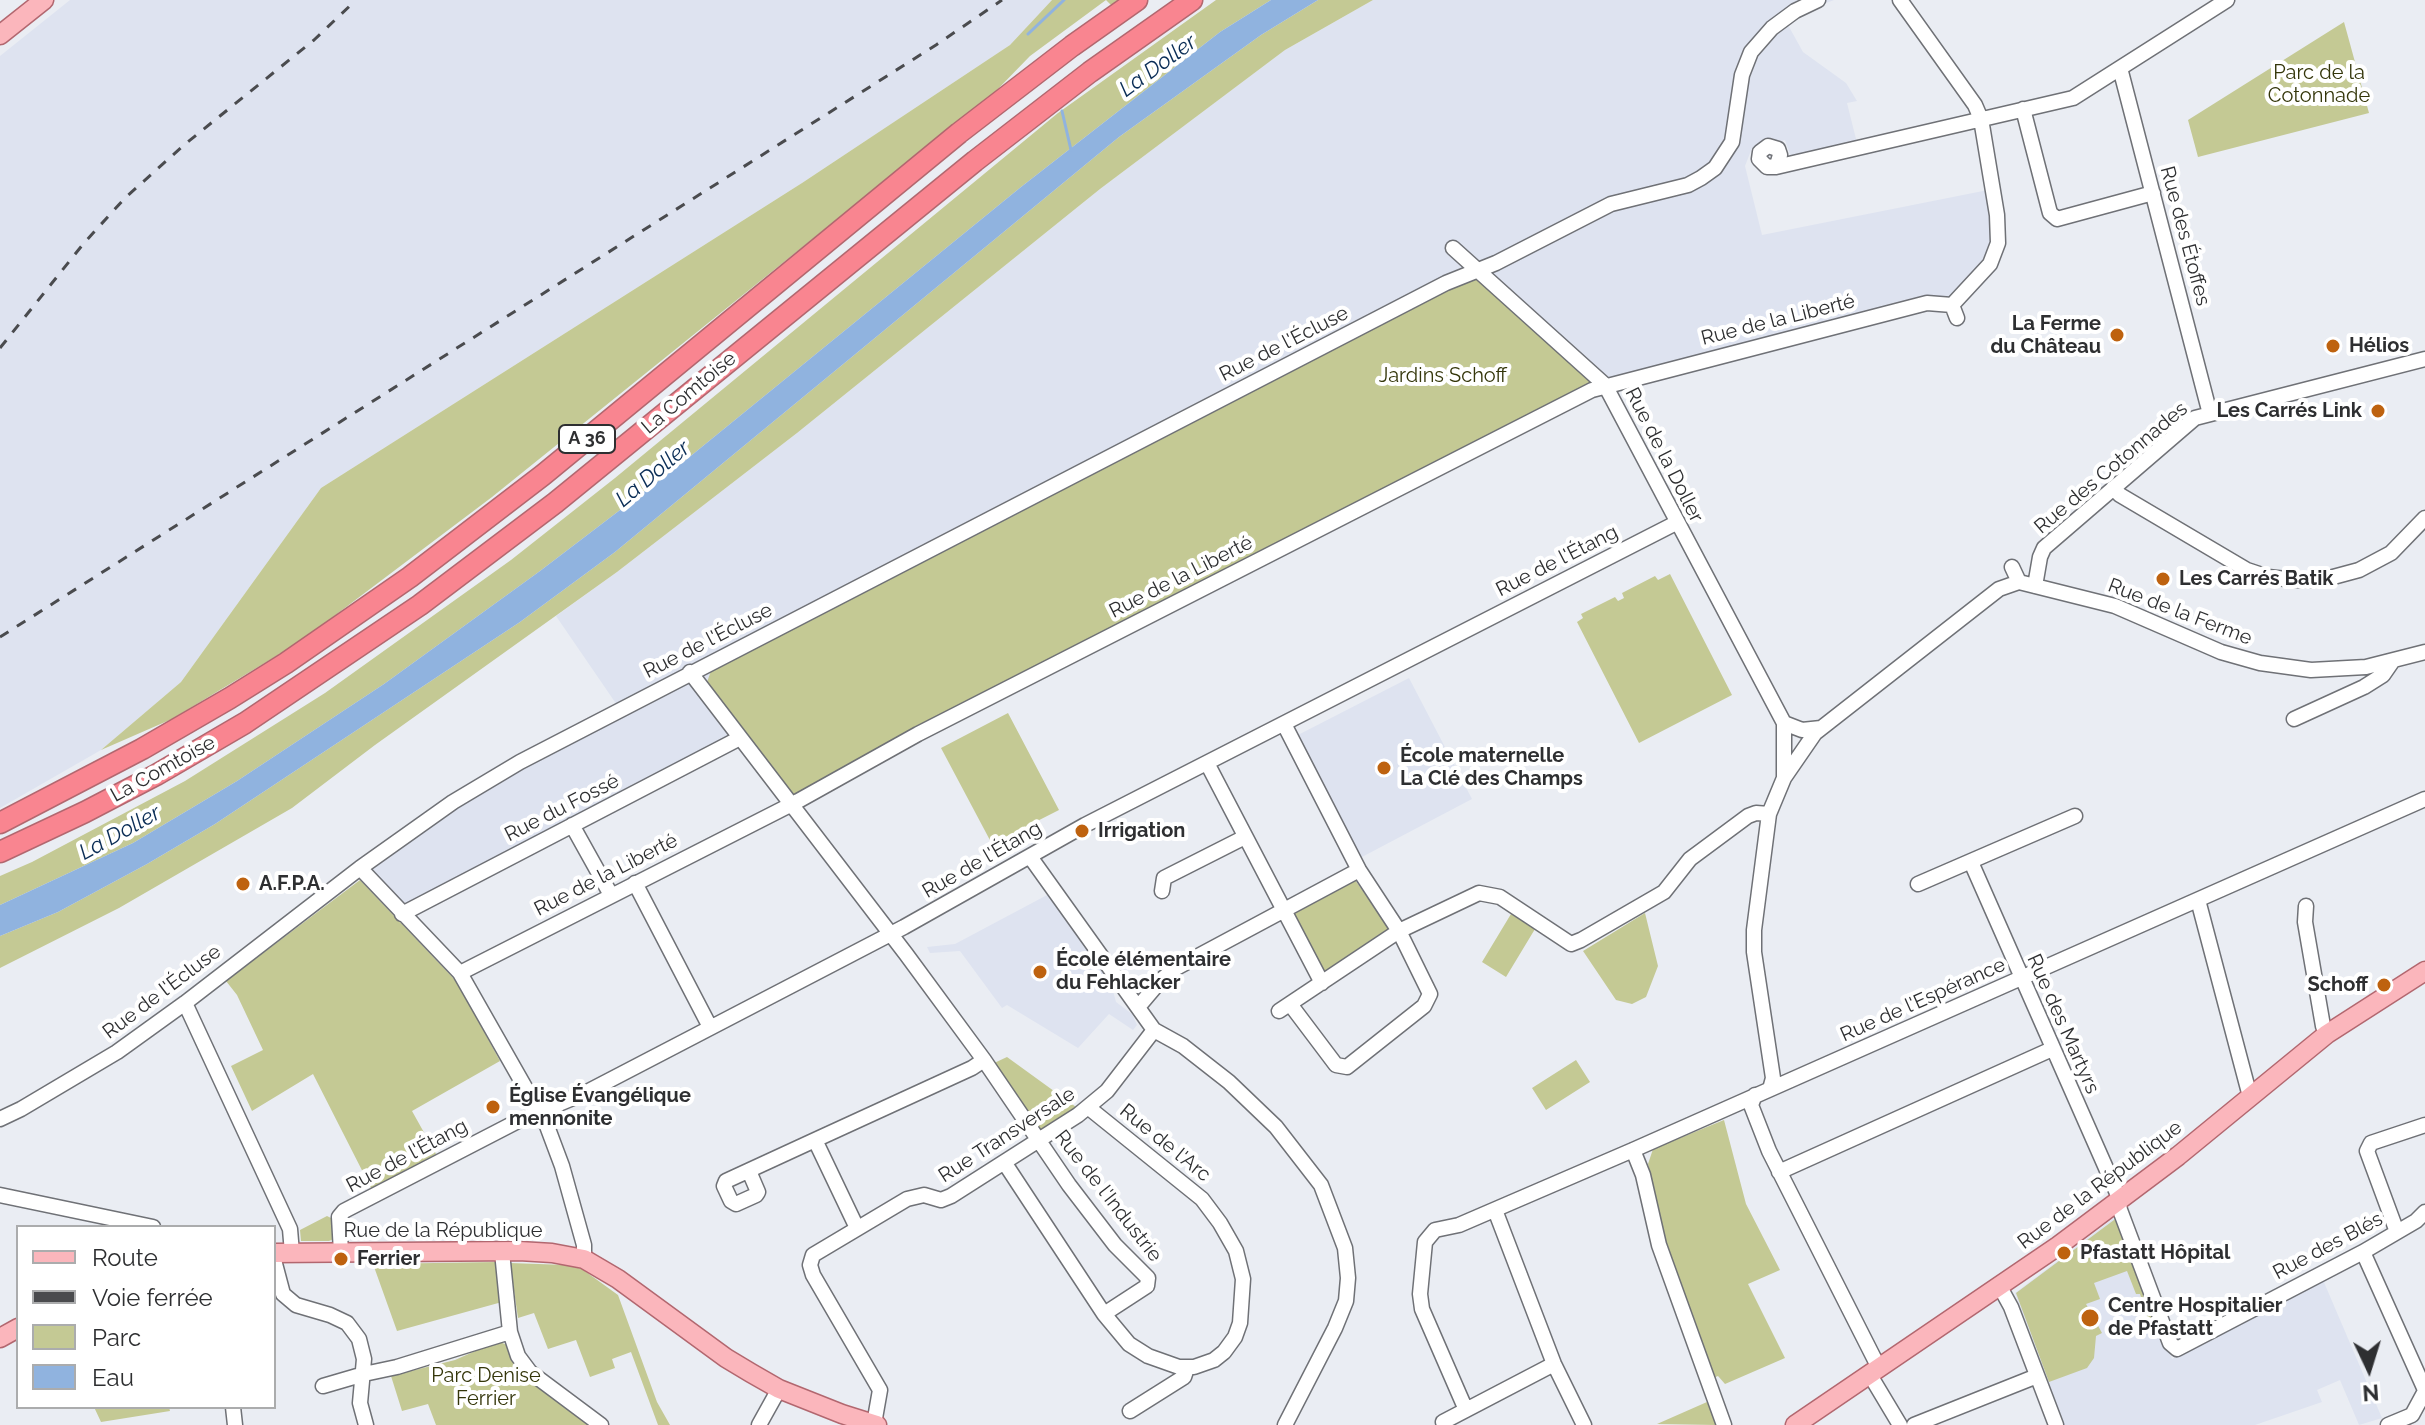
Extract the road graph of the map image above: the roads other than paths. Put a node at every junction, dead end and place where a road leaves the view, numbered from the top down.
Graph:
1 (44, 0) edge
2 (1137, 0) edge
3 (1192, 0) edge
4 (1818, 0) edge
5 (1900, 0) edge
6 (2227, 0) edge
7 (0, 35) edge
8 (2120, 68) junction
9 (2023, 109) junction
10 (1981, 119) junction
11 (1770, 167) dead end
12 (2153, 193) junction
13 (1453, 248) dead end
14 (1478, 270) junction
15 (2425, 359) edge
16 (1605, 385) junction
17 (2210, 414) junction
18 (2113, 488) junction
19 (2425, 518) edge
20 (1676, 523) junction
21 (2012, 567) dead end
22 (2019, 582) junction
23 (2035, 586) junction
24 (2425, 652) edge
25 (2392, 662) junction
26 (690, 672) junction
27 (2294, 719) dead end
28 (1784, 723) junction
29 (1284, 724) junction
30 (1821, 728) junction
31 (740, 738) junction
32 (1207, 763) junction
33 (1784, 778) junction
34 (2425, 799) edge
35 (792, 804) junction
36 (1769, 814) junction
37 (2075, 816) dead end
38 (0, 823) edge
39 (572, 825) junction
40 (1245, 837) junction
41 (0, 852) edge
42 (1031, 858) junction
43 (1971, 862) junction
44 (360, 868) junction
45 (1359, 870) junction
46 (635, 883) junction
47 (1918, 884) dead end
48 (1162, 891) dead end
49 (611, 895) junction
50 (2198, 900) junction
51 (2306, 906) dead end
52 (1283, 911) junction
53 (402, 914) junction
54 (1399, 931) junction
55 (890, 935) junction
56 (2425, 971) edge
57 (460, 973) junction
58 (2021, 978) junction
59 (1322, 983) junction
60 (185, 1003) junction
61 (1139, 1006) junction
62 (710, 1027) junction
63 (1154, 1030) junction
64 (2327, 1034) junction
65 (2052, 1049) junction
66 (984, 1060) junction
67 (1770, 1089) junction
68 (1755, 1095) junction
69 (2253, 1096) junction
70 (1089, 1108) junction
71 (538, 1112) junction
72 (0, 1119) edge
73 (2425, 1125) edge
74 (815, 1140) junction
75 (1039, 1140) junction
76 (1633, 1150) junction
77 (1004, 1162) junction
78 (749, 1171) dead end
79 (1779, 1172) junction
80 (0, 1195) edge
81 (2118, 1201) junction
82 (1495, 1210) junction
83 (2425, 1212) edge
84 (143, 1225) edge
85 (857, 1228) junction
86 (2397, 1232) junction
87 (341, 1252) junction
88 (502, 1252) junction
89 (2363, 1252) junction
90 (281, 1255) edge
91 (584, 1259) junction
92 (2000, 1287) junction
93 (1104, 1314) junction
94 (510, 1332) junction
95 (1554, 1364) junction
96 (1187, 1368) junction
97 (1875, 1371) junction
98 (364, 1374) junction
99 (2037, 1376) junction
100 (323, 1386) dead end
101 (779, 1389) junction
102 (2425, 1390) edge
103 (1466, 1410) junction
104 (1130, 1411) dead end
105 (842, 1420) edge
106 (1443, 1422) dead end
107 (366, 1425) edge
108 (601, 1425) edge
109 (759, 1425) edge
110 (876, 1425) edge
111 (1285, 1425) edge
112 (1584, 1425) edge
113 (1724, 1425) edge
114 (1795, 1425) edge
115 (1900, 1425) edge
116 (1914, 1425) edge
117 (2056, 1425) edge
118 (2388, 1425) edge

1 - 7 main road
2 - 38 highway, La Comtoise / A 36
3 - 41 highway, La Comtoise / A 36
4 - 14 street, Rue de l'Écluse
5 - 10 street
6 - 8 street
8 - 9 street
8 - 12 street, Rue des Étoffes
9 - 10 street
9 - 12 street
10 - 11 street
10 - 16 street, Rue de la Liberté
12 - 17 street, Rue des Étoffes
13 - 14 street, Rue de la Doller
14 - 16 street, Rue de la Doller
14 - 26 street, Rue de l'Écluse
15 - 17 street, Rue des Cotonnades
16 - 20 street, Rue de la Doller
16 - 35 street, Rue de la Liberté
17 - 18 street, Rue des Cotonnades
18 - 19 street
18 - 23 street, Rue des Cotonnades
20 - 28 street, Rue de la Doller
20 - 29 street, Rue de l'Étang
21 - 22 street
22 - 23 street, Rue de la Ferme
22 - 30 street
23 - 25 street, Rue de la Ferme
24 - 25 street, Rue de la Ferme
25 - 27 street
26 - 31 street, Rue de l'Industrie
26 - 44 street, Rue de l'Écluse
28 - 30 street
28 - 33 street
29 - 32 street, Rue de l'Étang
29 - 45 street
30 - 33 street
31 - 35 street, Rue de l'Industrie
31 - 39 street, Rue du Fossé
32 - 40 street
32 - 42 street, Rue de l'Étang
33 - 36 street
34 - 50 street, Rue de l'Espérance
35 - 46 street, Rue de la Liberté
35 - 55 street, Rue de l'Industrie
36 - 54 street
36 - 67 street
37 - 43 street
39 - 49 street
39 - 53 street, Rue du Fossé
40 - 48 street
40 - 52 street
42 - 55 street, Rue de l'Étang
42 - 61 street
43 - 47 street
43 - 58 street, Rue des Martyrs
44 - 53 street
44 - 60 street, Rue de l'Écluse
45 - 52 street
45 - 54 street
46 - 49 street, Rue de la Liberté
46 - 62 street
49 - 57 street, Rue de la Liberté
50 - 58 street, Rue de l'Espérance
50 - 69 street
51 - 64 street
52 - 59 street
52 - 61 street
53 - 57 street
54 - 59 street
54 - 59 street
55 - 62 street, Rue de l'Étang
55 - 66 street, Rue de l'Industrie
56 - 64 main road, Rue de la République
57 - 71 street
58 - 65 street, Rue des Martyrs
58 - 67 street, Rue de l'Espérance
60 - 72 street, Rue de l'Écluse
60 - 90 street
61 - 63 street
62 - 71 street, Rue de l'Étang
63 - 70 street, Rue Transversale
63 - 111 street
64 - 69 main road, Rue de la République
65 - 79 street
65 - 81 street, Rue des Martyrs
66 - 74 street
66 - 75 street, Rue de l'Industrie
67 - 68 street, Rue de l'Espérance
68 - 76 street, Rue de l'Espérance
68 - 79 street
69 - 81 main road, Rue de la République
70 - 75 street, Rue Transversale
70 - 96 street, Rue de l'Arc
71 - 87 street, Rue de l'Étang
71 - 91 street
73 - 86 street
74 - 78 street
74 - 85 street
75 - 77 street, Rue Transversale
75 - 93 street, Rue de l'Industrie
76 - 82 street, Rue de l'Espérance
76 - 113 street
77 - 85 street, Rue Transversale
77 - 93 street
79 - 97 street
80 - 84 street
81 - 89 street, Rue des Blés
81 - 92 main road, Rue de la République
82 - 95 street
82 - 103 street, Rue de l'Espérance
83 - 86 street, Rue des Blés
85 - 110 street, Rue Transversale
86 - 89 street, Rue des Blés
87 - 88 main road, Rue de la République
87 - 90 main road, Rue de la République
88 - 91 main road, Rue de la République
88 - 94 street
89 - 102 street
90 - 98 street
91 - 101 main road, Rue de la République
92 - 97 main road, Rue de la République
92 - 99 street
93 - 96 street
94 - 98 street
94 - 108 street
95 - 103 street
95 - 112 street
96 - 104 street, Rue de l'Arc
97 - 114 main road, Rue de la République
97 - 115 street
98 - 100 street
98 - 107 street
99 - 116 street
99 - 117 street
101 - 105 main road, Rue de la République
101 - 109 street
102 - 118 street
103 - 106 street
105 - 110 main road, Rue de la République

